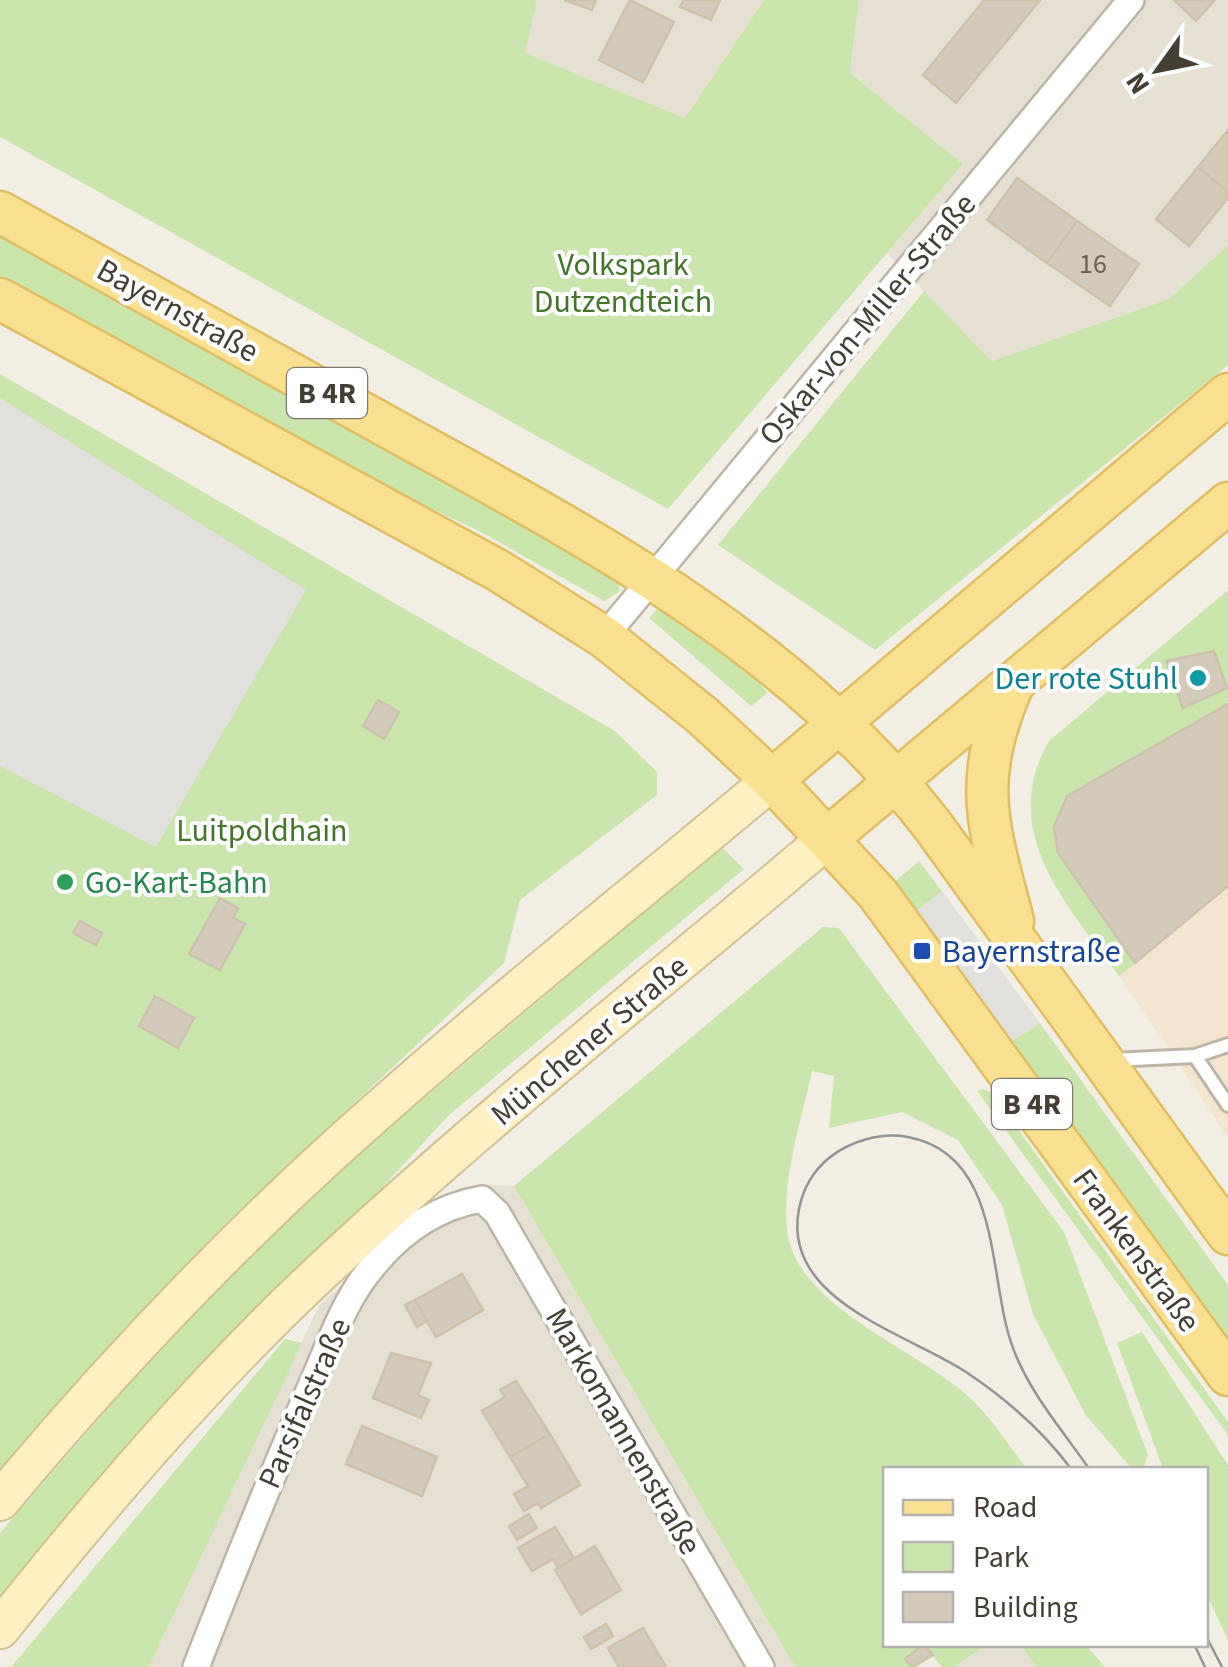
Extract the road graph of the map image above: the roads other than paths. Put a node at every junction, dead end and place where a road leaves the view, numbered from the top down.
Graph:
1 (1131, 0) edge
2 (0, 212) edge
3 (0, 299) edge
4 (1228, 394) edge
5 (1228, 502) edge
6 (652, 577) junction
7 (604, 638) junction
8 (1013, 683) junction
9 (840, 720) junction
10 (897, 779) junction
11 (772, 780) junction
12 (828, 838) junction
13 (1020, 945) junction
14 (1228, 1045) edge
15 (1195, 1056) junction
16 (1103, 1061) junction
17 (1228, 1104) edge
18 (482, 1199) joint
19 (1228, 1234) edge
20 (1228, 1375) edge
21 (0, 1500) edge
22 (0, 1629) edge
23 (196, 1667) edge
24 (760, 1667) edge

1 - 6 street, Oskar-von-Miller-Straße
2 - 6 main road, Bayernstraße / B 4R
3 - 7 main road, B 4R
4 - 9 main road
5 - 8 main road, Münchener Straße
6 - 7 street, Oskar-von-Miller-Straße
6 - 9 main road, Bayernstraße / B 4R
7 - 11 main road, B 4R
8 - 10 main road, Münchener Straße
8 - 13 main road
9 - 10 main road, Bayernstraße / B 4R
9 - 11 main road
10 - 12 main road, Münchener Straße
10 - 13 main road, B 4R
11 - 12 main road, B 4R
11 - 21 main road
12 - 20 main road, Frankenstraße / B 4R
12 - 22 main road, Münchener Straße
13 - 16 main road, B 4R
14 - 15 lane
15 - 16 lane
15 - 17 lane
16 - 19 main road, B 4R
18 - 23 street, Parsifalstraße
18 - 24 street, Markomannenstraße

